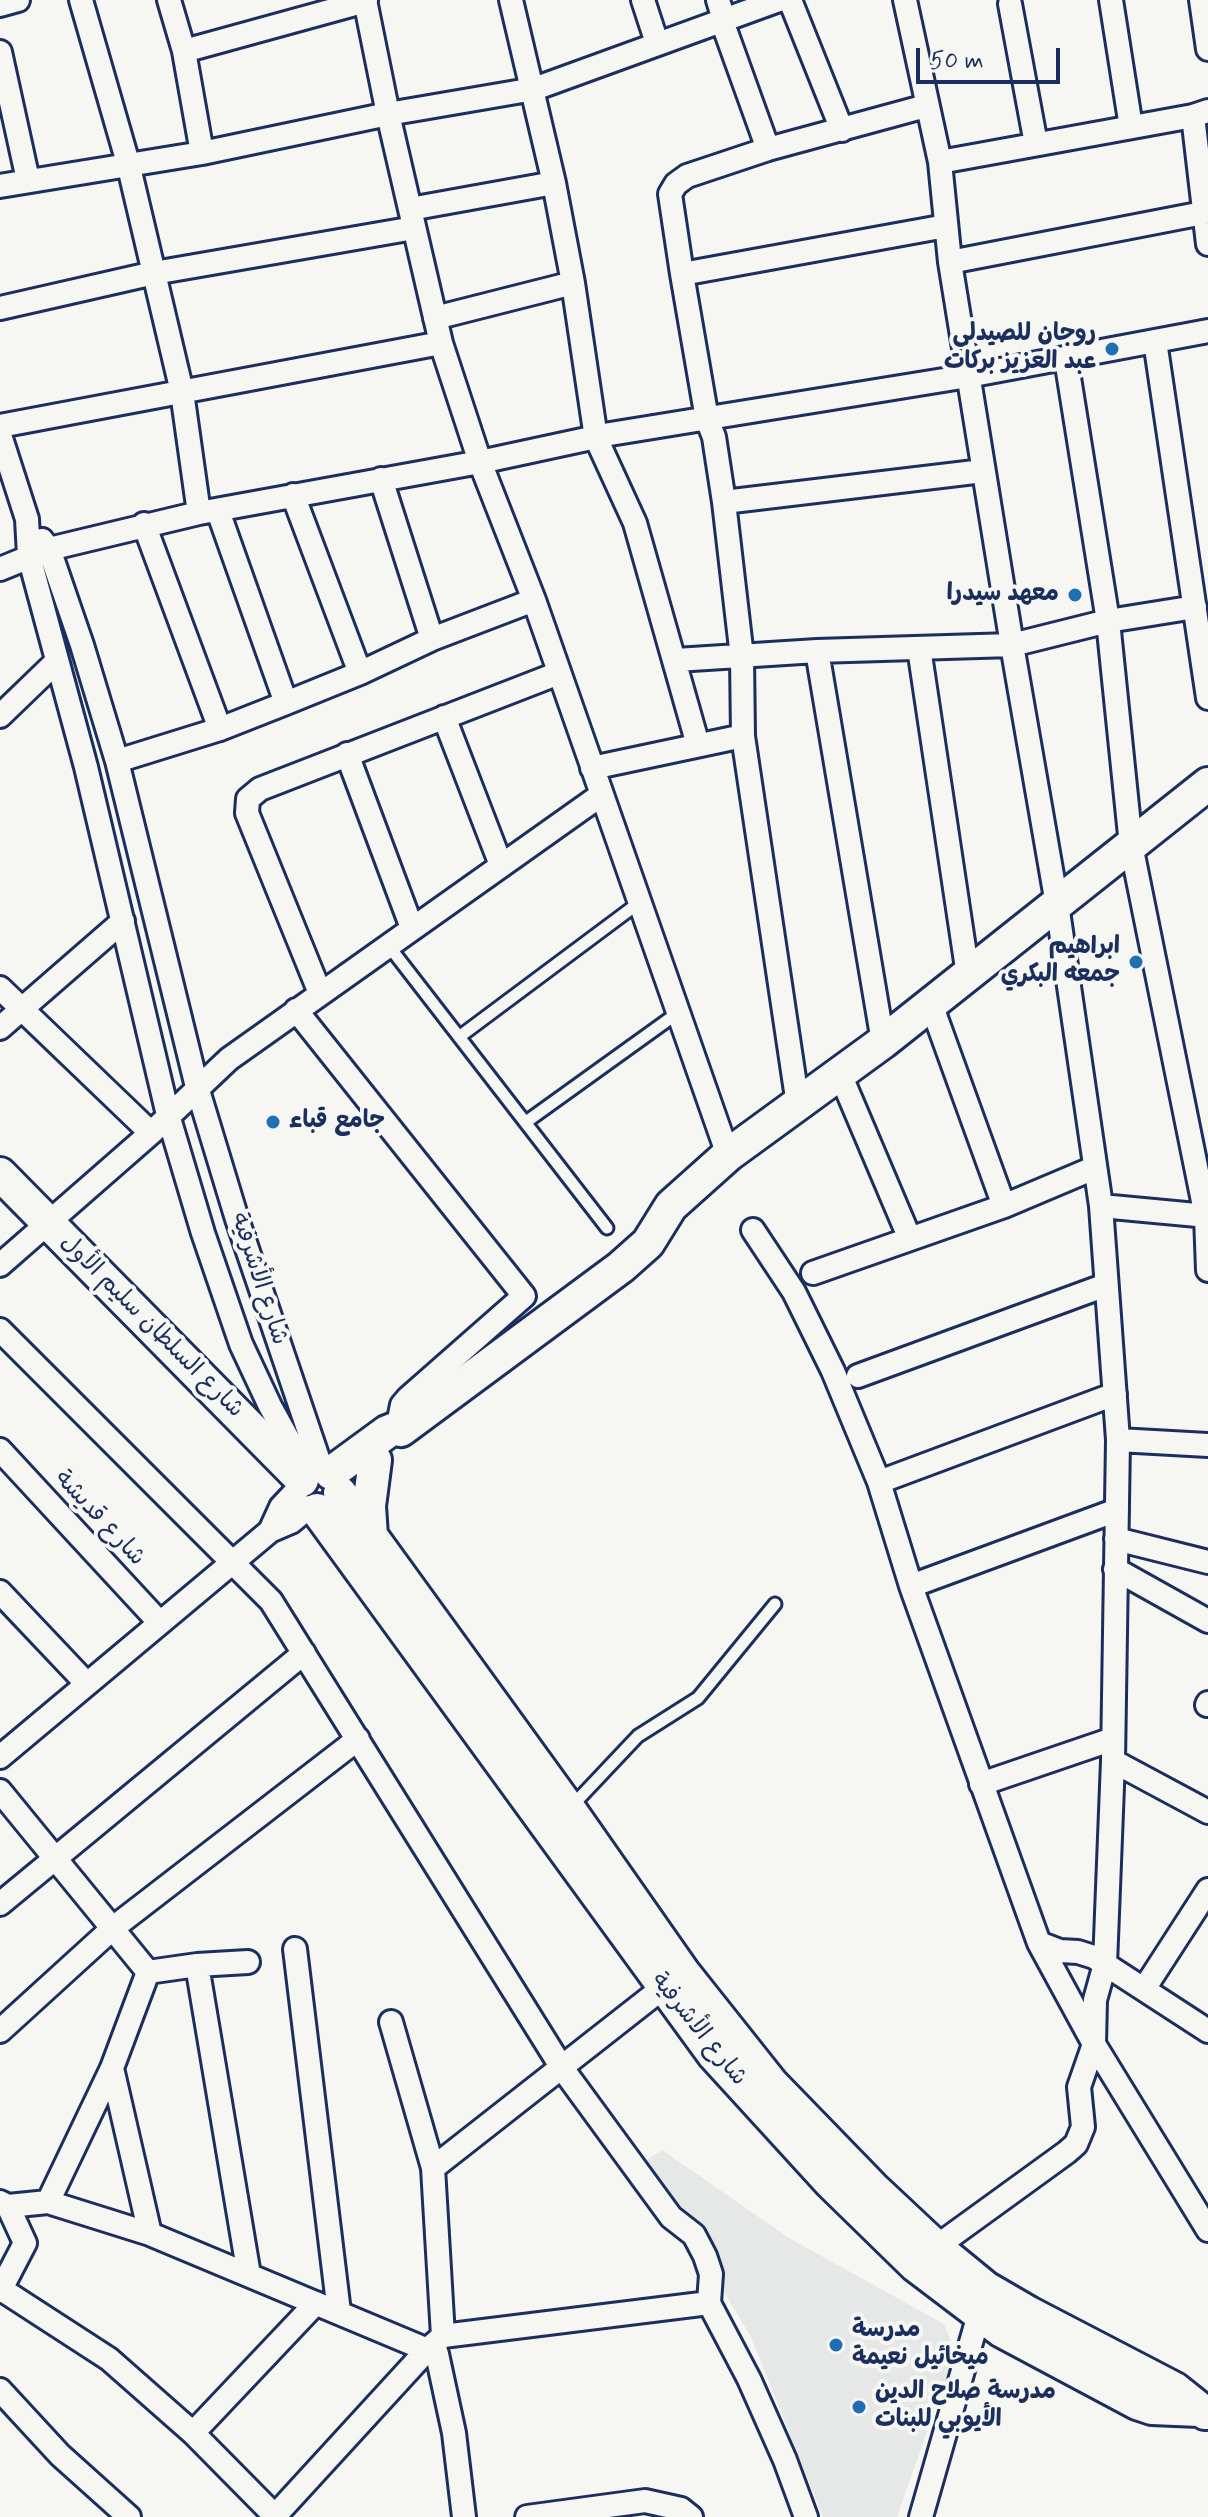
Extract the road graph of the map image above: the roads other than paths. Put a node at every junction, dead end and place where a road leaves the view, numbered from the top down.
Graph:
1 (18, 0) edge
2 (81, 0) edge
3 (169, 0) edge
4 (511, 0) edge
5 (643, 0) edge
6 (779, 0) edge
7 (790, 0) edge
8 (905, 0) edge
9 (1111, 0) edge
10 (1201, 0) edge
11 (366, 1) edge
12 (1010, 4) dead end
13 (0, 5) edge
14 (721, 14) edge
15 (657, 43) junction
16 (1208, 49) edge
17 (184, 51) junction
18 (0, 52) edge
19 (534, 89) junction
20 (926, 106) junction
21 (388, 114) junction
22 (1200, 114) edge
23 (1131, 127) junction
24 (842, 130) junction
25 (1036, 144) junction
26 (768, 149) junction
27 (202, 153) junction
28 (940, 162) junction
29 (128, 163) junction
30 (28, 180) junction
31 (554, 183) junction
32 (0, 186) edge
33 (1206, 212) edge
34 (412, 218) junction
35 (946, 226) junction
36 (1208, 244) edge
37 (950, 262) junction
38 (154, 273) junction
39 (682, 274) junction
40 (573, 283) junction
41 (0, 308) edge
42 (435, 318) junction
43 (1208, 331) edge
44 (1155, 341) junction
45 (441, 343) junction
46 (1066, 359) junction
47 (968, 376) junction
48 (182, 392) junction
49 (707, 419) junction
50 (0, 426) edge
51 (0, 435) edge
52 (596, 438) junction
53 (480, 462) junction
54 (983, 471) junction
55 (6, 477) edge
56 (381, 479) junction
57 (293, 495) junction
58 (724, 502) junction
59 (208, 512) junction
60 (144, 524) junction
61 (39, 553) junction
62 (0, 569) edge
63 (534, 600) junction
64 (1195, 607) junction
65 (1108, 621) junction
66 (432, 639) junction
67 (1012, 645) junction
68 (919, 648) junction
69 (817, 651) junction
70 (742, 657) junction
71 (676, 660) junction
72 (57, 661) junction
73 (360, 673) junction
74 (559, 673) junction
75 (1208, 698) edge
76 (286, 703) junction
77 (0, 716) edge
78 (444, 717) junction
79 (220, 729) junction
80 (743, 736) junction
81 (698, 745) junction
82 (347, 754) junction
83 (117, 761) junction
84 (592, 768) junction
85 (1208, 784) edge
86 (601, 795) junction
87 (1131, 845) junction
88 (501, 865) junction
89 (640, 902) junction
90 (1057, 904) junction
91 (123, 921) junction
92 (412, 928) junction
93 (388, 945) junction
94 (968, 975) junction
95 (0, 988) edge
96 (320, 993) junction
97 (931, 1004) junction
98 (21, 1009) junction
99 (296, 1010) junction
100 (679, 1012) junction
101 (0, 1028) edge
102 (459, 1037) junction
103 (883, 1042) junction
104 (840, 1074) junction
105 (197, 1087) junction
106 (798, 1105) junction
107 (168, 1115) junction
108 (526, 1122) junction
109 (151, 1133) junction
110 (728, 1155) junction
111 (1094, 1168) junction
112 (0, 1174) edge
113 (1004, 1206) junction
114 (1101, 1206) junction
115 (1207, 1216) edge
116 (47, 1222) junction
117 (607, 1228) dead end
118 (753, 1230) dead end
119 (910, 1239) junction
120 (0, 1265) edge
121 (1208, 1270) edge
122 (813, 1273) dead end
123 (1106, 1285) junction
124 (0, 1330) edge
125 (858, 1376) dead end
126 (1115, 1394) junction
127 (401, 1430) junction
128 (1118, 1440) junction
129 (1208, 1445) edge
130 (0, 1450) edge
131 (375, 1460) junction
132 (879, 1482) junction
133 (319, 1487) junction
134 (1117, 1510) junction
135 (371, 1536) junction
136 (1116, 1539) junction
137 (1208, 1562) edge
138 (231, 1563) junction
139 (1115, 1569) junction
140 (911, 1586) junction
141 (0, 1592) edge
142 (775, 1604) dead end
143 (1208, 1621) edge
144 (160, 1623) junction
145 (304, 1653) junction
146 (87, 1684) junction
147 (358, 1739) junction
148 (1113, 1750) junction
149 (0, 1757) edge
150 (981, 1784) junction
151 (0, 1791) edge
152 (1208, 1812) edge
153 (558, 1819) junction
154 (56, 1859) junction
155 (1208, 1890) edge
156 (0, 1904) edge
157 (113, 1928) junction
158 (1039, 1943) junction
159 (295, 1949) dead end
160 (248, 1962) dead end
161 (1105, 1964) junction
162 (197, 1965) junction
163 (148, 1972) junction
164 (673, 1980) junction
165 (1144, 1989) junction
166 (391, 2022) dead end
167 (0, 2031) edge
168 (1208, 2031) edge
169 (1094, 2044) junction
170 (112, 2068) junction
171 (562, 2068) junction
172 (433, 2168) junction
173 (48, 2202) junction
174 (4, 2204) edge
175 (1208, 2230) edge
176 (150, 2234) junction
177 (936, 2247) junction
178 (249, 2275) junction
179 (1, 2290) edge
180 (983, 2301) junction
181 (316, 2303) junction
182 (709, 2303) junction
183 (339, 2312) junction
184 (435, 2343) junction
185 (0, 2390) edge
186 (1204, 2413) edge
187 (193, 2433) junction
188 (605, 2513) edge
189 (275, 2516) edge
190 (129, 2517) edge
191 (464, 2517) edge
192 (527, 2517) edge
193 (691, 2517) edge
194 (806, 2517) edge
195 (921, 2517) edge

1 - 13 street
2 - 29 street
3 - 17 street
4 - 19 street
5 - 15 street
6 - 14 street
7 - 24 street
8 - 20 street
9 - 23 street
10 - 16 street
11 - 17 street
11 - 21 street
12 - 25 street
14 - 15 street
14 - 26 street
15 - 19 street
17 - 27 street
18 - 30 street
19 - 21 street
19 - 31 street
20 - 24 street
20 - 28 street
21 - 27 street
21 - 34 street
22 - 23 street
22 - 33 street
23 - 25 street
24 - 26 street
25 - 28 street
26 - 39 street
27 - 29 street
28 - 35 street
29 - 30 street
29 - 38 street
30 - 32 street
31 - 34 street
31 - 40 street
33 - 36 street
33 - 37 street
34 - 38 street
34 - 42 street
35 - 37 street
35 - 39 street
37 - 47 street
38 - 41 street
38 - 48 street
39 - 49 street
40 - 42 street
40 - 52 street
42 - 45 street
43 - 44 street
44 - 46 street
44 - 64 street
45 - 48 street
45 - 53 street
46 - 47 street
46 - 65 street
47 - 49 street
47 - 54 street
48 - 50 street
48 - 59 street
49 - 52 street
49 - 58 street
51 - 55 street
52 - 53 street
52 - 71 street
53 - 56 street
53 - 63 street
54 - 58 street
54 - 67 street
55 - 61 street
56 - 57 street
56 - 66 street
57 - 59 street
57 - 73 street
58 - 70 street
59 - 60 street
59 - 76 street
60 - 61 street
60 - 79 street
61 - 62 street
61 - 72 street, شارع الأشرفية
61 - 83 street, شارع الأشرفية
63 - 66 street
63 - 74 street
64 - 65 street
64 - 75 street
65 - 67 street
65 - 87 street
66 - 73 street
67 - 68 street
67 - 90 street
68 - 69 street
68 - 94 street
69 - 70 street
69 - 103 street
70 - 71 street
70 - 80 street
71 - 81 street
72 - 77 street
72 - 91 street, شارع الأشرفية
73 - 76 street
74 - 78 street
74 - 84 street
76 - 79 street
78 - 82 street
78 - 88 street
79 - 83 street
80 - 81 street
80 - 106 street
81 - 84 street
82 - 92 street
82 - 96 street
83 - 105 street, شارع الأشرفية
84 - 86 street
85 - 87 street
86 - 88 street
86 - 89 street
87 - 90 street
87 - 115 street
88 - 92 street
89 - 100 street
89 - 102 lane
90 - 94 street
90 - 111 street
91 - 98 street
91 - 107 street, شارع الأشرفية
92 - 93 street
93 - 96 street
93 - 102 lane
94 - 97 street
95 - 98 street
96 - 99 street
97 - 103 street
97 - 113 street
98 - 101 street
98 - 109 street
99 - 105 street
99 - 127 street
100 - 108 lane
100 - 110 street
102 - 108 lane
103 - 104 street
104 - 106 street
104 - 119 street
105 - 107 street
105 - 133 street, شارع الأشرفية
106 - 110 street
107 - 109 street
107 - 133 street, شارع الأشرفية
108 - 117 lane
109 - 116 street
110 - 127 street
111 - 113 street
111 - 114 street
112 - 116 street, شارع السلطان سليم الأول
113 - 119 street
114 - 115 street
114 - 123 street
115 - 121 street
116 - 120 street
116 - 133 street, شارع السلطان سليم الأول
118 - 132 street
119 - 122 street
123 - 125 street
123 - 126 street
124 - 138 street
126 - 128 street
126 - 132 street
127 - 131 street
127 - 133 street
128 - 129 street
128 - 134 street
130 - 144 street, شارع قديشة
131 - 133 street
131 - 135 street
132 - 140 street
133 - 135 street, شارع الأشرفية
133 - 138 street
133 - 153 street, شارع الأشرفية
134 - 136 street
134 - 140 street
135 - 153 street, شارع الأشرفية
136 - 137 street
136 - 139 street
138 - 144 street
138 - 145 street
139 - 143 street
139 - 148 street
140 - 150 street
141 - 146 street
142 - 153 lane
144 - 146 street
145 - 147 street
145 - 154 street
146 - 149 street
147 - 157 street
147 - 171 street
148 - 150 street
148 - 152 street
148 - 161 street
150 - 158 street
151 - 154 street
153 - 164 street, شارع الأشرفية
154 - 156 street
154 - 157 street
155 - 165 street
157 - 163 street
157 - 167 street
158 - 161 street
158 - 169 street
159 - 183 street
160 - 162 street
161 - 165 street
161 - 169 street
162 - 163 street
162 - 178 street
163 - 170 street
164 - 171 street
164 - 177 street, شارع الأشرفية
164 - 180 street, شارع الأشرفية
165 - 168 street
166 - 172 street
169 - 175 street
169 - 177 street
170 - 173 street
170 - 176 street
171 - 172 street
171 - 182 street
172 - 184 street
173 - 174 street
173 - 176 street
174 - 179 street
176 - 178 street
177 - 180 street, شارع الأشرفية
178 - 181 street
179 - 187 street
180 - 186 street, شارع الأشرفية
180 - 195 street
181 - 183 street
181 - 187 street
182 - 184 street
182 - 194 street
183 - 184 street
184 - 189 street
184 - 191 street
185 - 190 street
187 - 189 street
188 - 192 street
188 - 193 street

